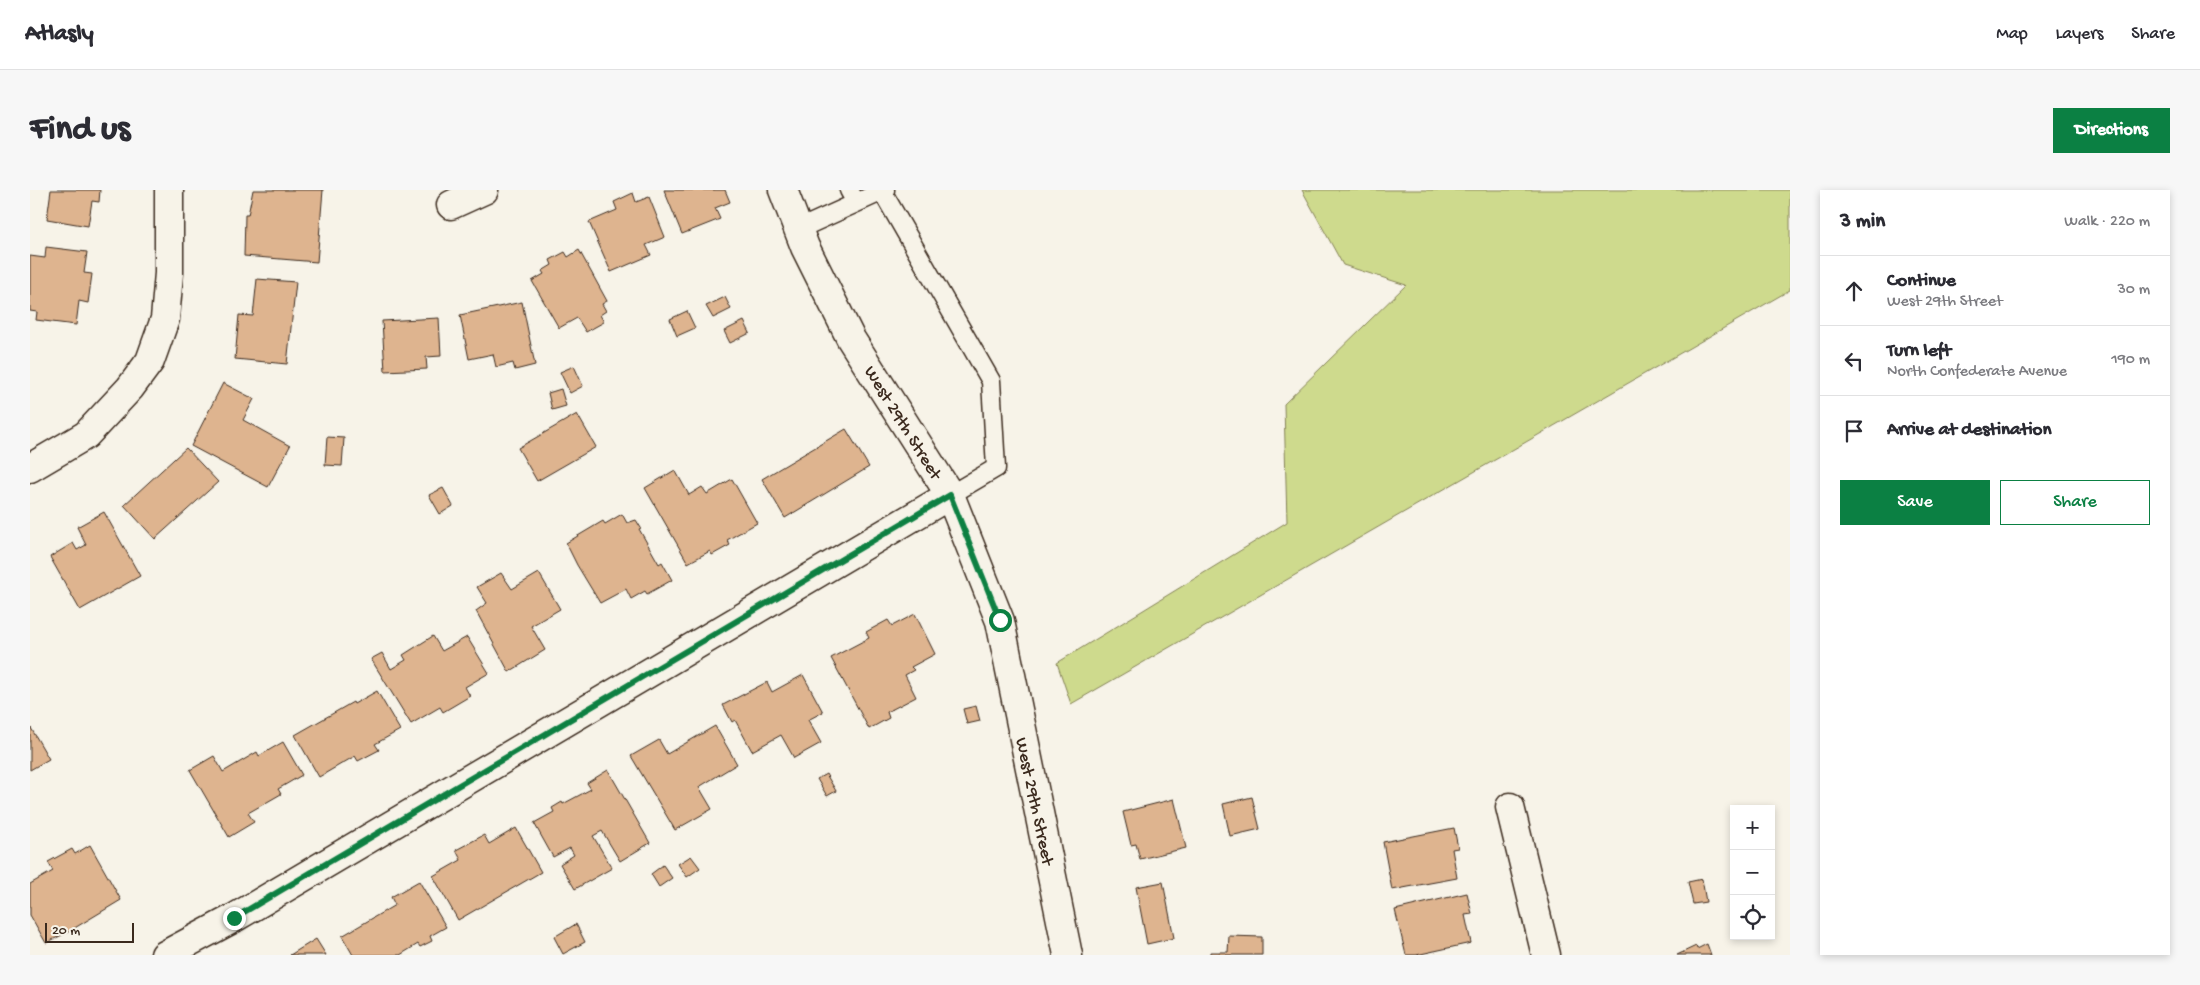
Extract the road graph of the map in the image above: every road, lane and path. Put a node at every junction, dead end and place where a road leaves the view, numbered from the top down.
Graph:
1 (169, 190) edge
2 (484, 190) edge
3 (783, 190) edge
4 (884, 191) edge
5 (852, 197) edge
6 (452, 205) dead end
7 (799, 229) junction
8 (30, 468) edge
9 (950, 495) junction
10 (1510, 807) dead end
11 (165, 955) edge
12 (1068, 955) edge
13 (1546, 955) edge

1 - 8 street
2 - 6 street
3 - 7 street, West 29th Street
4 - 5 lane
4 - 9 lane
5 - 7 lane
7 - 9 street, West 29th Street
9 - 11 street
9 - 12 street, West 29th Street
10 - 13 street

